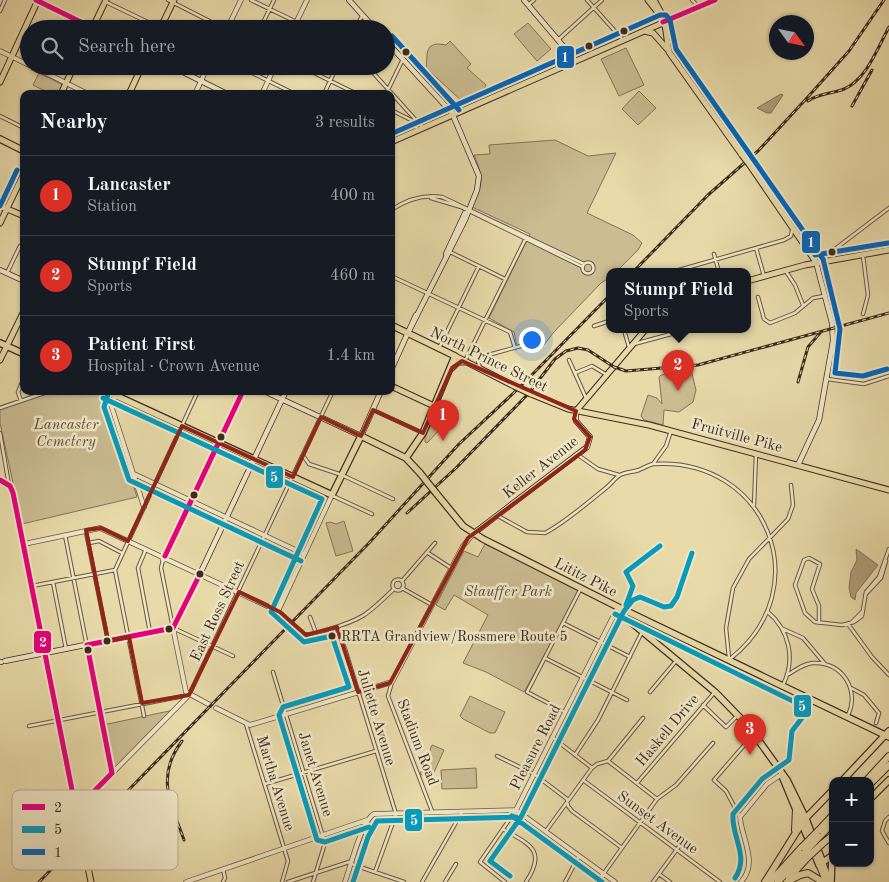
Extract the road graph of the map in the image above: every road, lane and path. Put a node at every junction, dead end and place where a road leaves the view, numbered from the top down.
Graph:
1 (5, 0) edge
2 (37, 0) edge
3 (241, 0) edge
4 (251, 0) edge
5 (274, 0) edge
6 (307, 0) edge
7 (349, 0) edge
8 (524, 0) edge
9 (534, 0) edge
10 (587, 0) edge
11 (602, 0) edge
12 (648, 0) edge
13 (692, 0) edge
14 (715, 0) edge
15 (106, 1) edge
16 (172, 1) edge
17 (655, 1) edge
18 (528, 5) junction
19 (698, 7) junction
20 (594, 8) junction
21 (269, 9) junction
22 (0, 11) edge
23 (363, 15) junction
24 (673, 18) junction
25 (28, 20) edge
26 (76, 20) edge
27 (97, 20) edge
28 (143, 20) edge
29 (165, 20) edge
30 (209, 20) edge
31 (231, 20) edge
32 (264, 20) edge
33 (292, 20) edge
34 (297, 20) edge
35 (360, 20) edge
36 (367, 20) edge
37 (663, 22) junction
38 (644, 30) junction
39 (20, 38) edge
40 (558, 40) junction
41 (623, 40) junction
42 (0, 51) edge
43 (395, 51) edge
44 (669, 52) junction
45 (12, 56) junction
46 (403, 59) junction
47 (20, 60) edge
48 (575, 60) junction
49 (49, 75) edge
50 (70, 75) edge
51 (138, 75) edge
52 (189, 75) edge
53 (204, 75) edge
54 (257, 75) edge
55 (270, 75) edge
56 (318, 75) edge
57 (333, 75) edge
58 (375, 75) edge
59 (268, 80) junction
60 (201, 81) junction
61 (330, 81) junction
62 (0, 82) edge
63 (66, 83) junction
64 (388, 89) joint
65 (63, 90) edge
66 (80, 90) edge
67 (131, 90) edge
68 (197, 90) edge
69 (219, 90) edge
70 (264, 90) edge
71 (287, 90) edge
72 (326, 90) edge
73 (349, 90) edge
74 (395, 98) edge
75 (395, 112) edge
76 (453, 115) junction
77 (0, 116) edge
78 (20, 126) edge
79 (420, 129) junction
80 (395, 139) edge
81 (0, 140) edge
82 (20, 149) edge
83 (20, 181) edge
84 (0, 206) edge
85 (395, 208) edge
86 (889, 208) edge
87 (7, 209) junction
88 (468, 210) junction
89 (20, 214) edge
90 (0, 223) edge
91 (792, 227) junction
92 (526, 238) junction
93 (20, 246) dead end
94 (756, 248) junction
95 (889, 250) edge
96 (448, 252) junction
97 (831, 252) dead end
98 (714, 254) dead end
99 (862, 254) junction
100 (715, 260) junction
101 (816, 262) junction
102 (479, 266) junction
103 (583, 266) dead end
104 (686, 268) edge
105 (718, 268) edge
106 (0, 270) edge
107 (785, 270) junction
108 (7, 273) junction
109 (764, 276) junction
110 (395, 278) edge
111 (20, 279) edge
112 (505, 279) junction
113 (751, 280) edge
114 (428, 293) junction
115 (824, 296) junction
116 (758, 297) dead end
117 (803, 305) junction
118 (459, 308) junction
119 (863, 314) dead end
120 (20, 319) edge
121 (485, 320) junction
122 (606, 323) edge
123 (594, 326) dead end
124 (395, 327) edge
125 (408, 333) junction
126 (625, 333) edge
127 (642, 333) edge
128 (676, 333) edge
129 (0, 343) edge
130 (528, 344) dead end
131 (7, 346) junction
132 (631, 346) junction
133 (439, 348) junction
134 (515, 348) junction
135 (20, 352) edge
136 (455, 356) junction
137 (0, 360) edge
138 (569, 360) dead end
139 (395, 361) edge
140 (465, 362) junction
141 (452, 368) junction
142 (481, 369) junction
143 (575, 373) junction
144 (607, 375) junction
145 (889, 376) edge
146 (826, 379) junction
147 (20, 387) edge
148 (395, 388) edge
149 (38, 395) edge
150 (115, 395) edge
151 (120, 395) edge
152 (196, 395) edge
153 (241, 395) edge
154 (272, 395) edge
155 (284, 395) edge
156 (332, 395) edge
157 (379, 395) edge
158 (587, 399) junction
159 (282, 400) junction
160 (20, 401) junction
161 (434, 406) junction
162 (0, 408) edge
163 (373, 410) junction
164 (576, 411) junction
165 (321, 418) junction
166 (182, 426) junction
167 (672, 430) junction
168 (0, 433) edge
169 (423, 433) junction
170 (361, 436) junction
171 (218, 443) junction
172 (756, 453) junction
173 (304, 455) junction
174 (578, 455) junction
175 (406, 458) junction
176 (254, 460) junction
177 (653, 464) junction
178 (798, 464) junction
179 (134, 474) junction
180 (342, 475) junction
181 (619, 476) junction
182 (293, 477) junction
183 (0, 480) edge
184 (155, 484) junction
185 (9, 485) junction
186 (791, 485) dead end
187 (889, 490) edge
188 (332, 495) junction
189 (393, 499) dead end
190 (191, 501) junction
191 (754, 505) junction
192 (144, 507) junction
193 (372, 514) dead end
194 (498, 516) junction
195 (227, 518) junction
196 (86, 530) junction
197 (474, 533) junction
198 (65, 535) junction
199 (266, 536) junction
200 (770, 538) junction
201 (128, 541) junction
202 (89, 543) junction
203 (435, 543) dead end
204 (24, 544) junction
205 (146, 549) junction
206 (889, 549) edge
207 (122, 553) junction
208 (428, 553) junction
209 (304, 554) junction
210 (164, 558) junction
211 (451, 568) junction
212 (115, 570) junction
213 (95, 574) junction
214 (200, 574) junction
215 (74, 578) junction
216 (402, 581) junction
217 (53, 582) junction
218 (32, 586) junction
219 (394, 588) junction
220 (402, 588) junction
221 (581, 589) junction
222 (239, 592) junction
223 (432, 605) junction
224 (618, 607) junction
225 (278, 611) junction
226 (768, 612) junction
227 (310, 617) dead end
228 (640, 617) junction
229 (563, 623) junction
230 (632, 623) junction
231 (819, 623) junction
232 (848, 624) junction
233 (173, 628) junction
234 (336, 629) junction
235 (783, 629) junction
236 (150, 632) junction
237 (642, 632) junction
238 (316, 634) junction
239 (128, 636) junction
240 (108, 640) junction
241 (600, 642) junction
242 (87, 645) junction
243 (213, 646) junction
244 (66, 649) junction
245 (45, 653) junction
246 (233, 656) dead end
247 (545, 658) junction
248 (630, 658) junction
249 (729, 660) junction
250 (676, 661) junction
251 (2, 662) edge
252 (825, 664) junction
253 (273, 672) dead end
254 (788, 674) junction
255 (889, 675) edge
256 (583, 677) junction
257 (392, 682) junction
258 (782, 686) junction
259 (851, 688) junction
260 (358, 692) junction
261 (612, 692) junction
262 (650, 692) dead end
263 (715, 692) junction
264 (189, 695) junction
265 (626, 700) dead end
266 (142, 703) junction
267 (210, 705) dead end
268 (703, 705) junction
269 (216, 708) dead end
270 (100, 711) junction
271 (564, 712) junction
272 (286, 714) junction
273 (738, 715) junction
274 (144, 716) dead end
275 (642, 718) dead end
276 (847, 718) junction
277 (58, 719) junction
278 (876, 723) dead end
279 (246, 724) junction
280 (29, 726) dead end
281 (886, 733) edge
282 (754, 734) junction
283 (552, 737) junction
284 (713, 743) dead end
285 (376, 751) junction
286 (575, 755) junction
287 (497, 756) dead end
288 (889, 756) edge
289 (608, 761) junction
290 (889, 765) edge
291 (592, 768) junction
292 (112, 773) junction
293 (304, 773) junction
294 (534, 774) junction
295 (782, 774) junction
296 (846, 777) edge
297 (870, 777) edge
298 (583, 780) junction
299 (874, 780) edge
300 (889, 780) edge
301 (637, 783) junction
302 (265, 784) junction
303 (72, 790) edge
304 (95, 790) edge
305 (829, 794) edge
306 (874, 794) edge
307 (657, 799) junction
308 (823, 801) junction
309 (567, 802) junction
310 (797, 807) junction
311 (463, 810) junction
312 (516, 810) junction
313 (432, 811) junction
314 (395, 812) junction
315 (740, 817) junction
316 (889, 817) edge
317 (367, 820) junction
318 (804, 821) junction
319 (640, 822) junction
320 (829, 822) edge
321 (829, 827) edge
322 (504, 829) junction
323 (545, 832) junction
324 (323, 835) junction
325 (792, 836) junction
326 (829, 836) edge
327 (820, 837) junction
328 (683, 841) dead end
329 (889, 843) edge
330 (284, 848) junction
331 (622, 848) junction
332 (677, 849) junction
333 (805, 853) junction
334 (580, 856) junction
335 (829, 858) edge
336 (352, 863) junction
337 (456, 864) dead end
338 (821, 864) junction
339 (830, 867) edge
340 (223, 869) junction
341 (317, 872) junction
342 (375, 872) junction
343 (603, 874) junction
344 (659, 874) junction
345 (186, 882) edge
346 (223, 882) edge
347 (282, 882) edge
348 (288, 882) edge
349 (313, 882) edge
350 (345, 882) edge
351 (404, 882) edge
352 (422, 882) edge
353 (446, 882) edge
354 (505, 882) edge
355 (526, 882) edge
356 (565, 882) edge
357 (599, 882) edge
358 (615, 882) edge
359 (653, 882) edge
360 (670, 882) edge
361 (720, 882) edge
362 (741, 882) edge
363 (765, 882) edge
364 (770, 882) edge
365 (778, 882) edge
366 (786, 882) edge
367 (827, 882) edge

1 - 22 street
2 - 25 main road
2 - 26 main road
3 - 31 street
4 - 21 street
5 - 21 street
6 - 34 street
7 - 23 main road
8 - 18 main road
9 - 18 street
10 - 20 street
11 - 20 street
12 - 37 main road
13 - 19 street
14 - 19 main road
15 - 27 main road
15 - 28 street
16 - 29 main road
16 - 30 street
17 - 24 main road
17 - 37 main road
18 - 40 main road
19 - 24 main road
20 - 40 street
20 - 41 street
21 - 32 street
21 - 33 street
23 - 35 street
23 - 36 main road
24 - 37 main road
37 - 38 main road
37 - 44 main road
38 - 41 main road
38 - 44 main road
39 - 45 main road
40 - 48 main road
41 - 48 main road
42 - 45 street
43 - 46 main road
44 - 91 main road, bridge
45 - 47 street
45 - 62 main road
46 - 64 street
46 - 76 main road
48 - 76 main road
49 - 63 street
50 - 63 main road
51 - 67 main road
52 - 60 main road
53 - 60 street
54 - 59 street
55 - 59 street
56 - 61 street
57 - 61 street
58 - 64 street
59 - 70 street
59 - 71 street
60 - 68 street
60 - 69 main road
61 - 72 street
61 - 73 street
63 - 65 main road
63 - 66 street
74 - 79 street
75 - 79 street
76 - 79 main road
76 - 88 main road
77 - 78 street
79 - 80 main road
81 - 82 highway
83 - 87 main road
84 - 87 main road
85 - 88 street
86 - 97 street
87 - 89 main road
87 - 90 main road
88 - 92 street
88 - 96 main road
91 - 94 street
91 - 101 main road
92 - 103 street
92 - 112 street
93 - 108 street
94 - 100 street
94 - 109 street
95 - 99 main road
96 - 102 street
96 - 114 main road
98 - 100 street
99 - 101 main road
99 - 119 street
100 - 104 street
100 - 105 street
101 - 107 main road
101 - 115 main road
102 - 112 street
102 - 118 street
106 - 108 main road
107 - 109 main road
107 - 117 street
108 - 111 main road
109 - 113 main road
110 - 114 street
112 - 121 street
114 - 118 street
114 - 125 main road
115 - 117 street
115 - 146 main road
116 - 117 street
118 - 121 street
118 - 133 street
120 - 131 main road
121 - 134 street
121 - 140 street
122 - 123 street
124 - 125 highway, North Prince Street
125 - 133 highway, North Prince Street
125 - 139 main road
126 - 132 street
127 - 132 main road
128 - 132 street
129 - 131 highway
130 - 134 street
131 - 135 highway
131 - 137 main road
132 - 144 main road
133 - 136 highway, North Prince Street
134 - 142 street
136 - 140 main road, North Prince Street
136 - 141 highway
138 - 143 street
140 - 141 main road
140 - 142 main road, North Prince Street
141 - 161 highway
142 - 164 main road, North Prince Street, bridge
143 - 144 street
143 - 158 street
144 - 158 main road
145 - 146 street
146 - 178 main road
147 - 160 street
148 - 161 main road
149 - 160 street
150 - 179 street
151 - 166 highway
152 - 166 street
153 - 171 street
154 - 159 main road
155 - 159 main road
156 - 165 street, East Ross Street
157 - 163 main road
158 - 164 main road
159 - 165 main road
159 - 176 main road
160 - 162 street
161 - 169 highway
163 - 169 street
163 - 170 main road
164 - 167 main road, Fruitville Pike
164 - 174 main road, Keller Avenue
165 - 170 main road
165 - 173 street, East Ross Street
166 - 171 highway
166 - 184 street
167 - 172 main road, Fruitville Pike
167 - 177 street
168 - 185 street
169 - 175 highway
170 - 175 highway
170 - 180 highway
171 - 176 highway
171 - 190 street
172 - 178 main road, Fruitville Pike
172 - 191 street
173 - 180 street
173 - 182 street, East Ross Street
174 - 181 street
174 - 194 main road, Keller Avenue
175 - 197 highway, Lititz Pike, bridge
176 - 182 highway
176 - 195 main road
177 - 181 street
177 - 191 street
178 - 187 main road, Fruitville Pike
179 - 184 street
179 - 192 street
180 - 188 highway
180 - 189 street
181 - 194 street
182 - 188 highway
182 - 199 street, East Ross Street
183 - 185 main road
184 - 190 street
184 - 192 street
185 - 204 main road
186 - 200 street
188 - 193 street
188 - 209 street
190 - 195 street
190 - 210 street
191 - 200 street
192 - 201 street
194 - 197 main road, Keller Avenue
195 - 199 street
195 - 214 main road
196 - 198 street
196 - 201 street
196 - 202 street
197 - 211 street
197 - 221 highway, Lititz Pike
198 - 204 street
198 - 215 street
199 - 209 street
199 - 222 street, East Ross Street
200 - 226 street
200 - 249 street
201 - 205 street
201 - 207 street
202 - 207 street
202 - 213 street
203 - 208 street
204 - 218 main road
205 - 210 street
205 - 236 street
206 - 232 street
207 - 212 street
208 - 211 street
208 - 216 street
209 - 225 street
210 - 214 street
210 - 233 street
211 - 223 street
212 - 213 street
212 - 239 street
213 - 215 street
213 - 240 street
214 - 222 street
214 - 233 main road
215 - 217 street
215 - 242 street
216 - 219 street
216 - 220 street
217 - 218 street
217 - 244 street
218 - 245 main road
219 - 220 street
219 - 234 street
220 - 223 street
221 - 224 highway, Lititz Pike
221 - 229 street
222 - 225 street
222 - 243 street, East Ross Street
223 - 257 street
224 - 228 highway, Lititz Pike
224 - 230 highway
224 - 241 street, Pleasure Road
225 - 238 street
226 - 235 street
226 - 249 street
227 - 238 street
228 - 230 highway
228 - 249 highway, Lititz Pike
229 - 241 street
229 - 247 street
230 - 237 highway
231 - 231 street
231 - 232 street
232 - 255 street
233 - 236 main road
233 - 243 street
233 - 264 street
234 - 238 street
234 - 260 street, Juliette Avenue
235 - 252 street
235 - 254 street
236 - 239 main road
237 - 248 street
237 - 250 highway
239 - 240 main road
239 - 266 street
240 - 242 main road
241 - 248 street
241 - 256 street, Pleasure Road
242 - 244 main road
242 - 270 street
243 - 246 street
243 - 264 street, East Ross Street
244 - 245 main road
245 - 251 main road
245 - 277 main road
247 - 256 street
247 - 271 street
248 - 261 street
249 - 258 highway, Lititz Pike
250 - 262 street
250 - 263 highway
252 - 254 street
252 - 259 street
253 - 272 street, Janet Avenue
254 - 258 street
256 - 261 street
256 - 271 street, Pleasure Road
257 - 260 street
257 - 313 street, Stadium Road
258 - 276 highway, Lititz Pike
259 - 276 street
259 - 278 street
260 - 272 street
260 - 285 street, Juliette Avenue
261 - 265 street
261 - 286 street
263 - 268 street, Haskell Drive
263 - 273 highway
264 - 266 street
264 - 267 street
264 - 292 street, East Ross Street
266 - 270 street
266 - 274 street
268 - 273 street
268 - 301 street, Haskell Drive
269 - 279 street, Martha Avenue
270 - 277 street
270 - 292 street
271 - 283 street, Pleasure Road
272 - 279 street
272 - 293 street, Janet Avenue
273 - 282 highway
275 - 289 street
276 - 281 highway, Lititz Pike
277 - 280 street
277 - 303 main road
279 - 302 street, Martha Avenue
281 - 296 highway
282 - 295 highway
282 - 315 street
283 - 286 street
283 - 294 street, Pleasure Road
284 - 307 street
285 - 293 street
285 - 314 street, Juliette Avenue
286 - 291 street
287 - 294 street
288 - 297 highway
289 - 291 street
289 - 301 street
290 - 299 highway
291 - 298 street
292 - 304 street, East Ross Street
293 - 302 street
293 - 324 street, Janet Avenue
294 - 309 street
294 - 312 street, Pleasure Road
295 - 310 highway
295 - 315 street
298 - 309 street
298 - 319 street, Sunset Avenue
300 - 306 highway
301 - 307 street
302 - 330 street, Martha Avenue
305 - 308 highway
307 - 319 street
308 - 310 highway
308 - 318 highway
309 - 323 street
309 - 331 street
310 - 318 highway
310 - 325 highway
311 - 312 street, Pleasure Road
311 - 313 street, Pleasure Road
311 - 352 street
312 - 322 street
312 - 323 street
313 - 314 street, Pleasure Road
314 - 317 street, Pleasure Road
314 - 342 street
315 - 362 street
316 - 329 street
317 - 324 street, Pleasure Road
317 - 336 street
318 - 325 highway
318 - 338 highway
319 - 331 street
319 - 332 street, Sunset Avenue
320 - 327 highway
321 - 327 highway
322 - 354 street
322 - 355 street
323 - 334 street
324 - 330 street, Pleasure Road
324 - 341 street, Janet Avenue
325 - 363 highway
326 - 327 highway
327 - 333 highway, bridge
328 - 332 street
330 - 340 street, Pleasure Road
330 - 347 street, Martha Avenue
331 - 343 street
332 - 344 street
332 - 361 street, Sunset Avenue
333 - 364 highway
333 - 365 highway
333 - 366 highway
334 - 343 street
334 - 356 street
335 - 338 highway
336 - 341 street
336 - 342 street
336 - 350 street
337 - 353 street
338 - 367 main road
339 - 367 highway
340 - 345 street, Pleasure Road
340 - 346 street
341 - 348 street
341 - 349 street, Janet Avenue
342 - 351 street
343 - 357 street
343 - 358 street
344 - 359 street
344 - 360 street
366 - 367 highway

